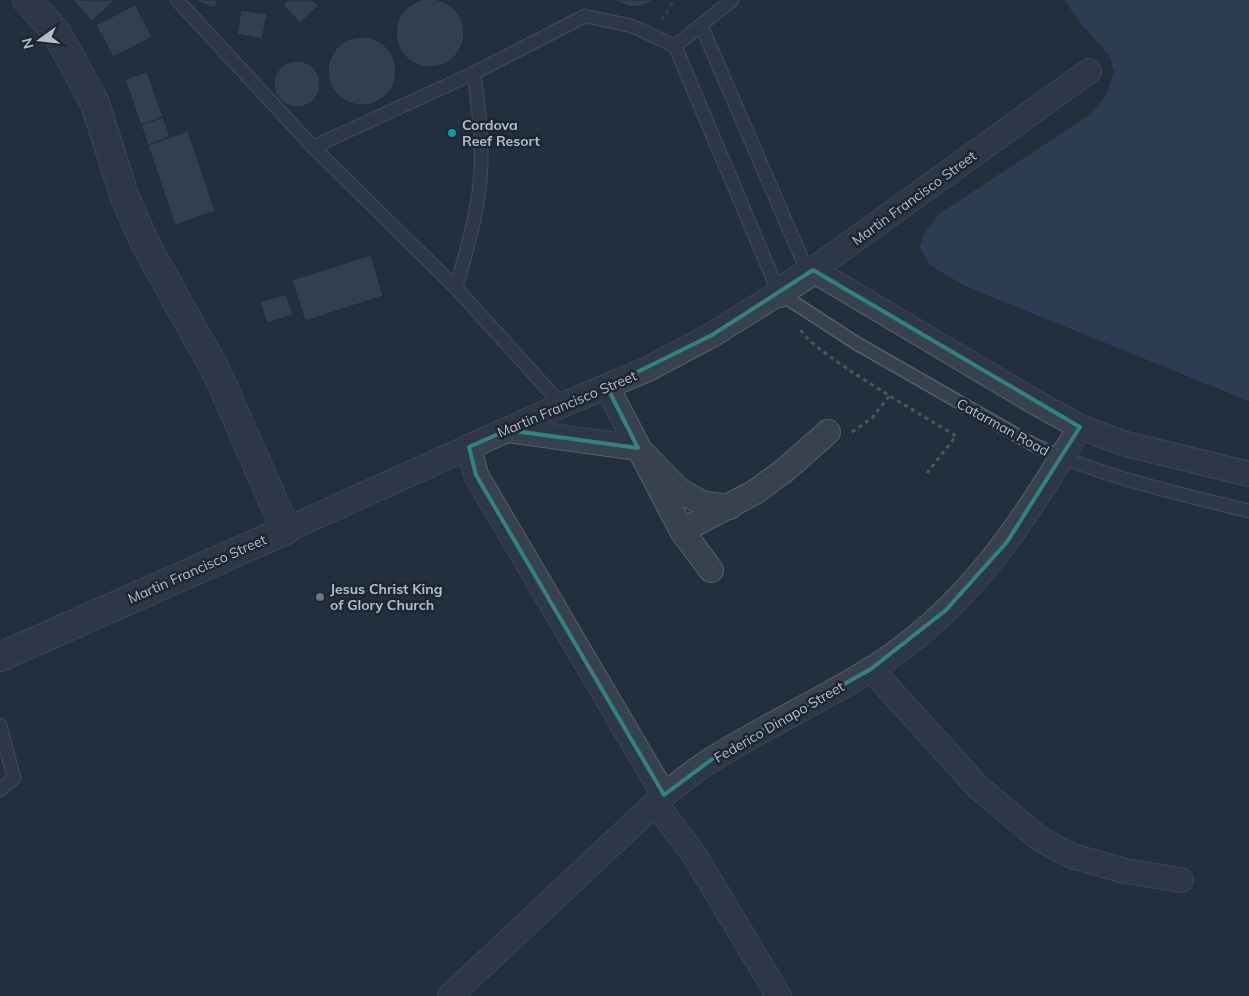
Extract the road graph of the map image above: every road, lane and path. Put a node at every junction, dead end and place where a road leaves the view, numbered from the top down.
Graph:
1 (26, 0) edge
2 (176, 0) edge
3 (732, 0) edge
4 (701, 25) junction
5 (676, 46) junction
6 (1089, 71) dead end
7 (474, 73) junction
8 (313, 147) junction
9 (810, 271) junction
10 (456, 288) junction
11 (786, 298) junction
12 (607, 387) junction
13 (890, 395) junction
14 (562, 405) junction
15 (1080, 427) junction
16 (507, 430) junction
17 (828, 432) joint
18 (468, 447) junction
19 (638, 448) junction
20 (1062, 458) junction
21 (927, 473) dead end
22 (1249, 474) edge
23 (730, 507) junction
24 (1249, 511) edge
25 (286, 530) junction
26 (682, 531) junction
27 (711, 570) dead end
28 (0, 657) edge
29 (871, 670) junction
30 (0, 725) edge
31 (0, 790) edge
32 (660, 800) junction
33 (1181, 880) dead end
34 (450, 996) edge
35 (778, 996) edge

1 - 25 street
2 - 8 lane
3 - 4 lane
4 - 5 lane
4 - 9 lane
5 - 7 lane
5 - 11 lane
6 - 9 street, Martin Francisco Street
7 - 8 lane
7 - 10 lane
8 - 10 lane
9 - 11 street, Martin Francisco Street
9 - 15 street
10 - 14 lane
11 - 12 street, Martin Francisco Street
11 - 13 path
11 - 20 lane, Catarman Road
12 - 14 street, Martin Francisco Street
12 - 19 street
13 - 17 path
13 - 21 path
14 - 16 street, Martin Francisco Street
15 - 20 street, Federico Dinapo Street
15 - 22 street
16 - 18 street, Martin Francisco Street
16 - 19 street
17 - 23 street
18 - 25 street, Martin Francisco Street
18 - 32 street
19 - 23 street
19 - 26 street
20 - 24 lane, Catarman Road
20 - 29 street, Federico Dinapo Street
23 - 26 street
25 - 28 street, Martin Francisco Street
26 - 27 street
29 - 32 street, Federico Dinapo Street
29 - 33 street
30 - 31 lane
32 - 34 street, Federico Dinapo Street
32 - 35 street

